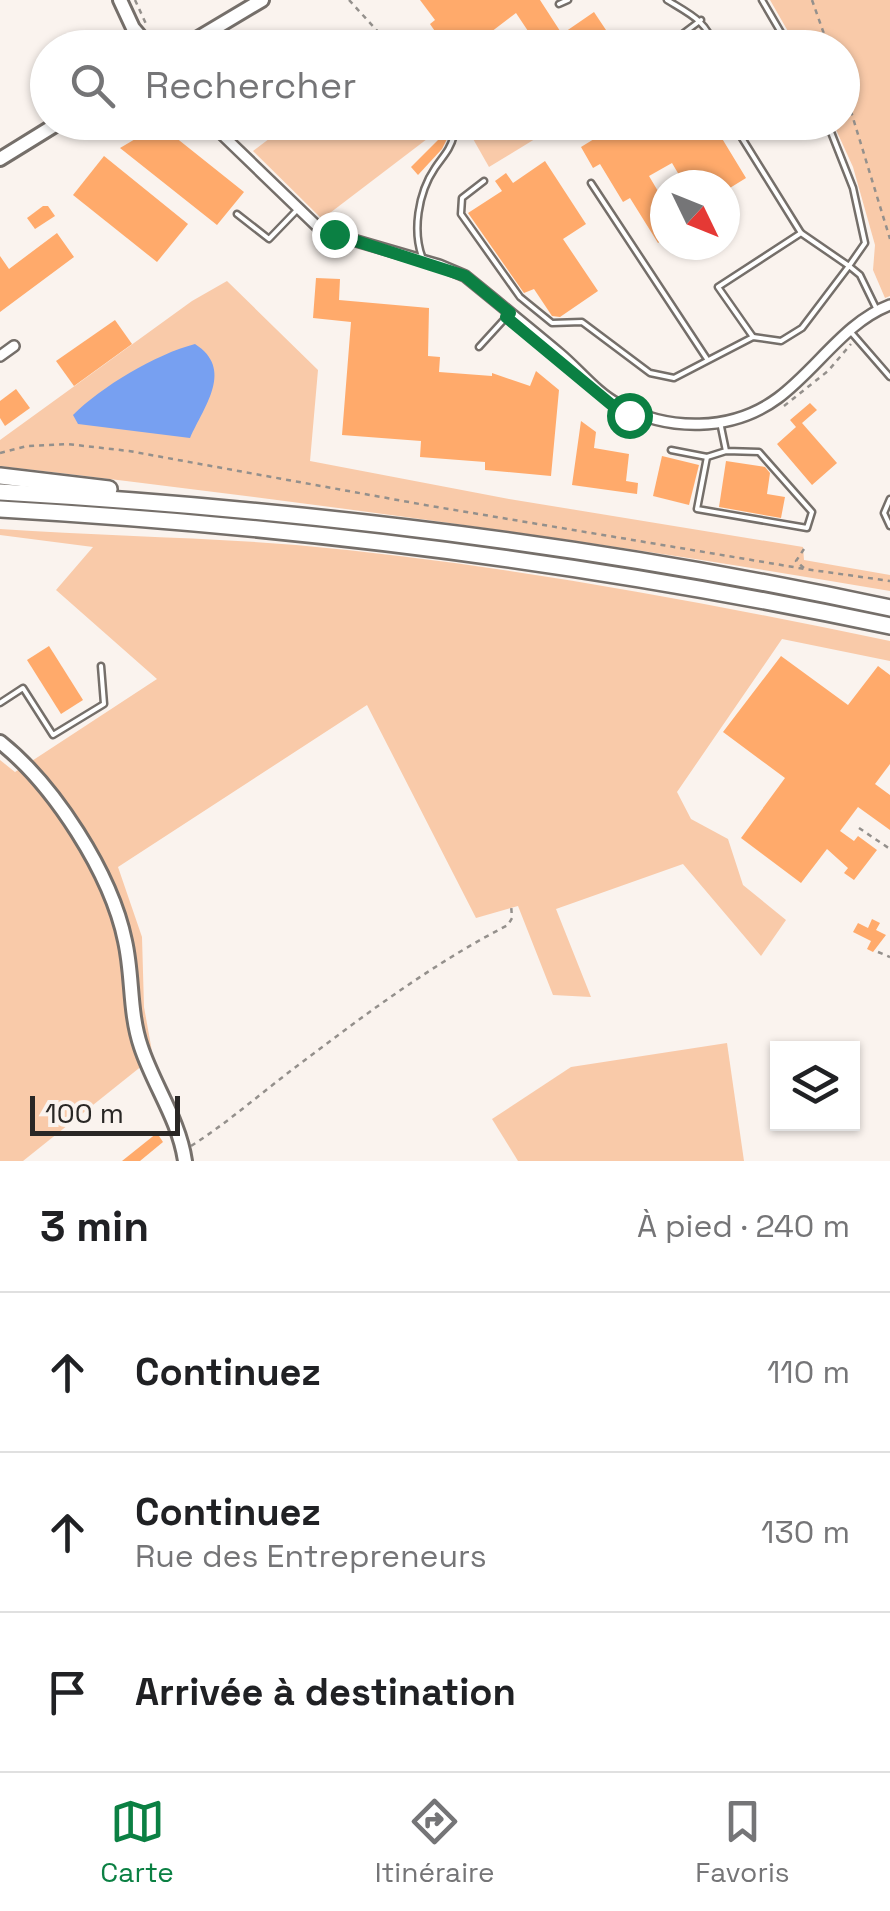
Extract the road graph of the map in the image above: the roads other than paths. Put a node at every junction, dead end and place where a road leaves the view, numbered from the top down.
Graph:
1 (120, 0) edge
2 (262, 0) edge
3 (568, 0) edge
4 (667, 0) edge
5 (762, 0) edge
6 (559, 4) dead end
7 (700, 20) junction
8 (132, 28) joint
9 (135, 30) edge
10 (214, 30) edge
11 (687, 30) edge
12 (709, 30) edge
13 (780, 30) edge
14 (31, 140) edge
15 (227, 140) edge
16 (453, 140) edge
17 (743, 140) edge
18 (834, 140) edge
19 (0, 159) edge
20 (484, 181) dead end
21 (591, 184) dead end
22 (298, 209) junction
23 (237, 214) dead end
24 (801, 233) junction
25 (423, 260) junction
26 (849, 266) junction
27 (890, 305) edge
28 (877, 310) junction
29 (510, 313) junction
30 (853, 334) junction
31 (753, 337) junction
32 (14, 346) dead end
33 (479, 347) dead end
34 (0, 356) edge
35 (708, 361) junction
36 (890, 377) edge
37 (720, 422) junction
38 (671, 450) dead end
39 (726, 450) junction
40 (707, 457) junction
41 (0, 476) edge
42 (0, 492) edge
43 (117, 499) junction
44 (890, 499) edge
45 (0, 509) edge
46 (28, 510) junction
47 (0, 517) edge
48 (890, 526) edge
49 (890, 608) edge
50 (890, 626) edge
51 (101, 666) dead end
52 (0, 703) edge
53 (0, 742) edge
54 (184, 1156) edge

1 - 8 street
2 - 10 street
3 - 6 lane
4 - 7 lane
5 - 13 lane
7 - 11 lane
7 - 12 lane
8 - 9 street
14 - 19 street
15 - 22 street
16 - 25 lane
17 - 24 lane
18 - 26 lane
20 - 35 lane
21 - 35 lane
22 - 23 lane
22 - 25 street
24 - 26 lane
24 - 31 lane
25 - 29 street
26 - 28 lane
26 - 31 lane
27 - 28 street
28 - 30 street
29 - 33 lane
29 - 37 street
30 - 36 lane
30 - 37 street
31 - 35 lane
32 - 34 street
37 - 39 lane
38 - 40 lane
39 - 40 lane
39 - 40 lane
41 - 43 highway
42 - 43 highway
43 - 49 highway
44 - 48 lane
45 - 46 highway
46 - 47 highway
46 - 50 highway
51 - 52 lane
53 - 54 street

